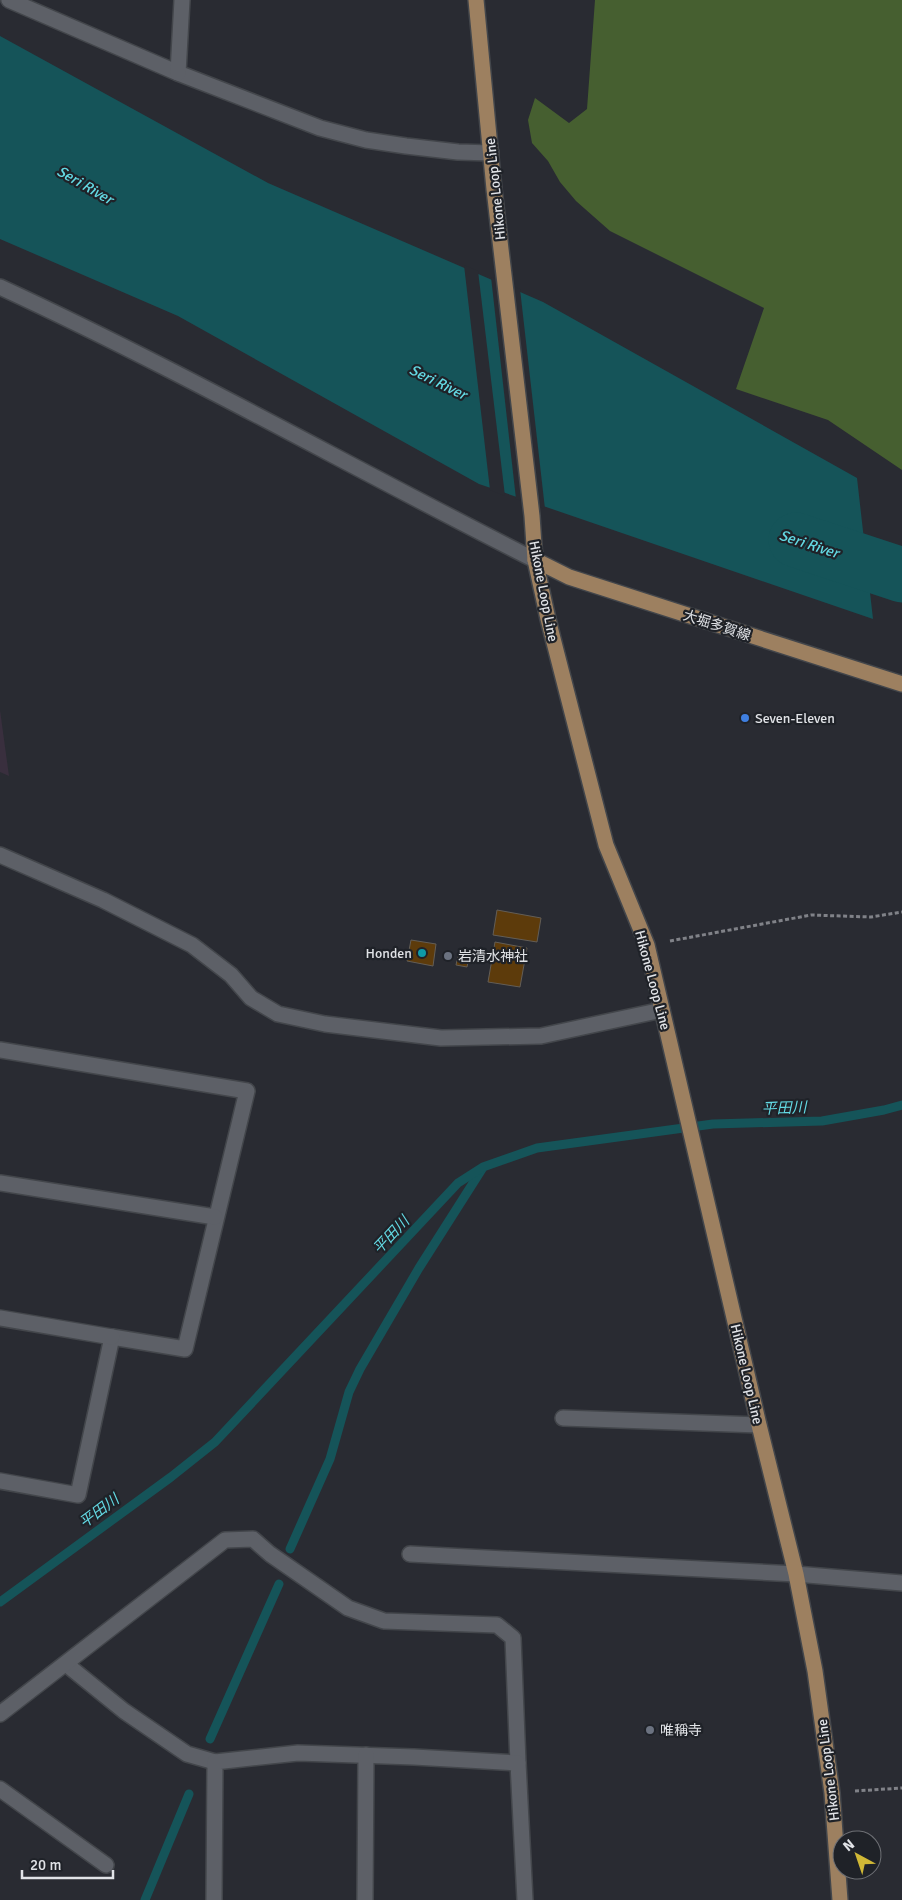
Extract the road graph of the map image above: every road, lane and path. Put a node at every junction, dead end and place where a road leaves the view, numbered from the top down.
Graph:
1 (182, 0) edge
2 (476, 0) edge
3 (12, 1) edge
4 (178, 73) junction
5 (491, 153) junction
6 (0, 287) edge
7 (535, 560) junction
8 (902, 684) edge
9 (0, 855) edge
10 (902, 912) edge
11 (647, 945) junction
12 (662, 1010) junction
13 (0, 1050) edge
14 (0, 1183) edge
15 (215, 1217) junction
16 (0, 1318) edge
17 (112, 1337) junction
18 (563, 1418) dead end
19 (759, 1425) junction
20 (0, 1481) edge
21 (410, 1554) dead end
22 (796, 1574) junction
23 (902, 1583) edge
24 (66, 1664) junction
25 (0, 1714) edge
26 (366, 1755) junction
27 (215, 1762) junction
28 (518, 1763) junction
29 (902, 1788) edge
30 (0, 1789) edge
31 (832, 1793) junction
32 (106, 1865) dead end
33 (214, 1900) edge
34 (365, 1900) edge
35 (525, 1900) edge
36 (840, 1900) edge

1 - 4 street
2 - 5 main road, Hikone Loop Line
3 - 4 street
4 - 5 street
5 - 7 main road, Hikone Loop Line
6 - 7 street
7 - 8 main road, 大堀多賀線
7 - 11 main road, Hikone Loop Line
9 - 12 street
10 - 11 path
11 - 12 main road, Hikone Loop Line
12 - 19 main road, Hikone Loop Line
13 - 15 street
14 - 15 street
15 - 17 street
16 - 17 street
17 - 20 street
18 - 19 street
19 - 22 main road, Hikone Loop Line
21 - 22 street
22 - 23 street
22 - 31 main road, Hikone Loop Line
24 - 25 street
24 - 27 street
24 - 28 street
26 - 27 street
26 - 28 street
26 - 34 street
27 - 33 street
28 - 35 street
29 - 31 path
30 - 32 street
31 - 36 main road, Hikone Loop Line

